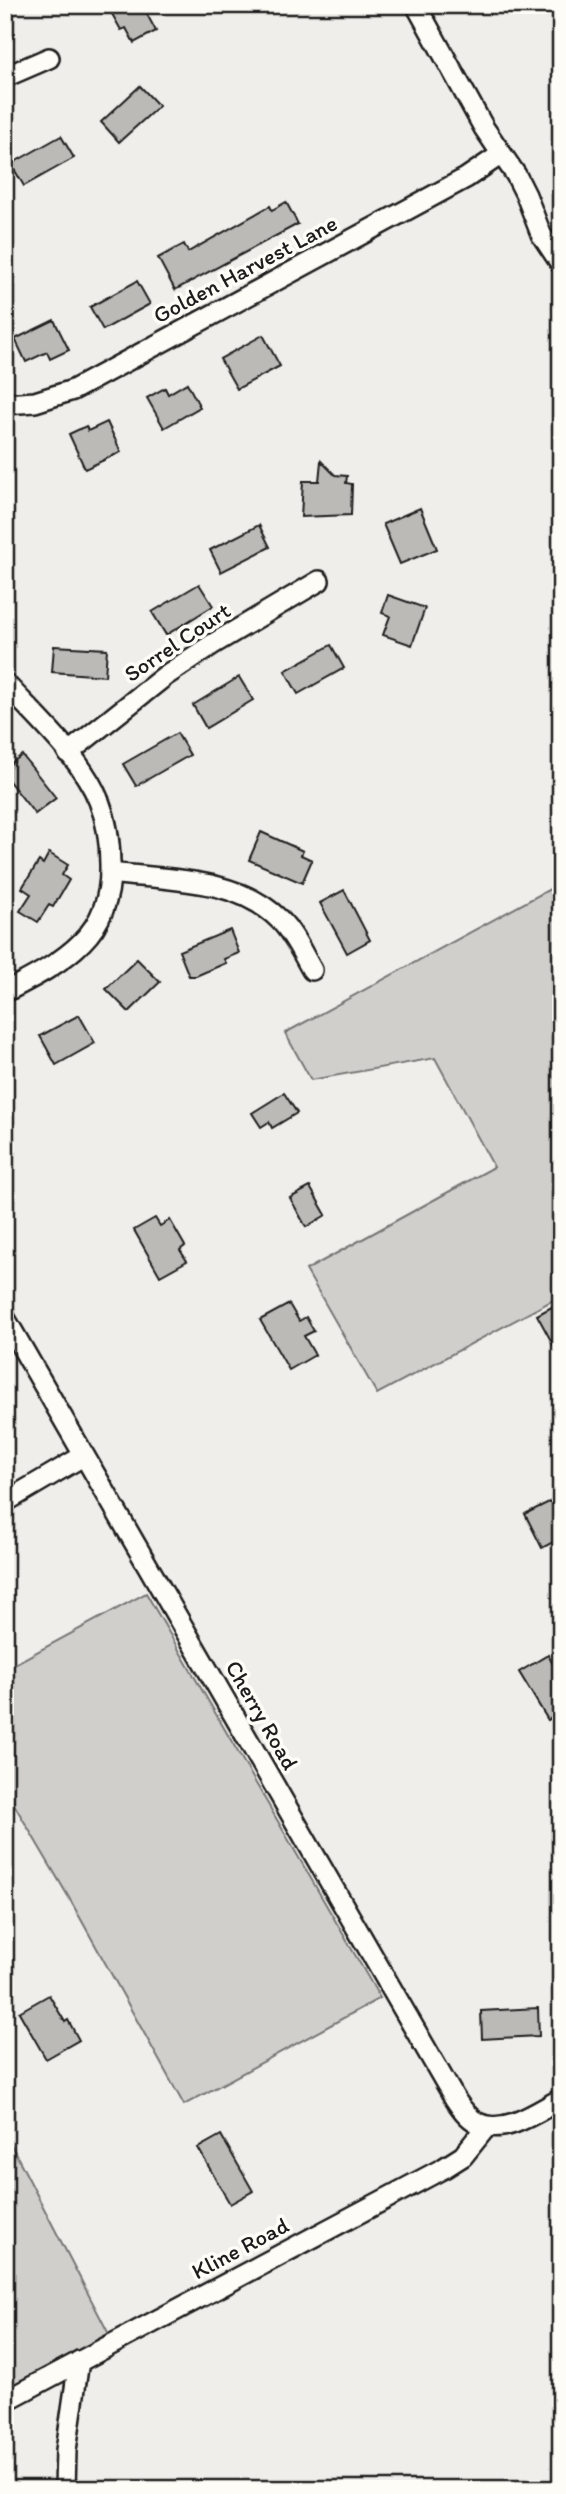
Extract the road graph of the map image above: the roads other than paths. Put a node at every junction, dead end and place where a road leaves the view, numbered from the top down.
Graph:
1 (416, 5) edge
2 (49, 58) dead end
3 (5, 76) edge
4 (500, 155) junction
5 (561, 264) edge
6 (5, 404) edge
7 (320, 581) dead end
8 (5, 683) edge
9 (68, 754) junction
10 (110, 873) junction
11 (312, 970) dead end
12 (5, 992) edge
13 (5, 1318) edge
14 (83, 1456) junction
15 (5, 1502) edge
16 (561, 2099) edge
17 (487, 2126) junction
18 (79, 2361) junction
19 (5, 2401) edge
20 (65, 2489) edge

1 - 4 street
2 - 3 street
4 - 5 street
4 - 6 street, Golden Harvest Lane
7 - 9 street, Sorrel Court
8 - 9 street
9 - 10 street
10 - 11 street
10 - 12 street
13 - 14 street, Cherry Road
14 - 15 street
14 - 17 street, Cherry Road
16 - 17 street
17 - 18 street, Kline Road
18 - 19 street, Kline Road
18 - 20 street

